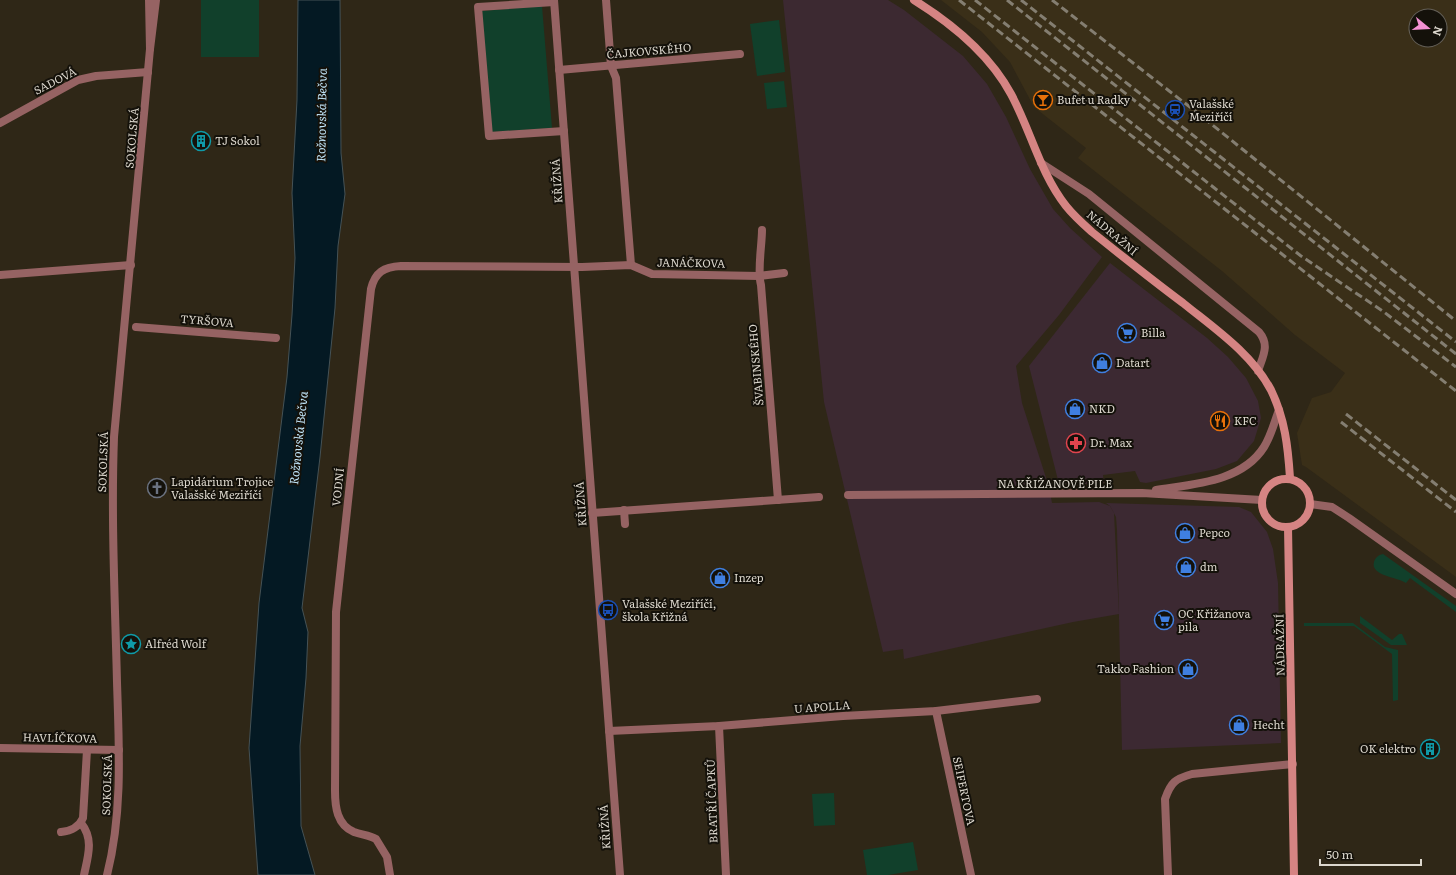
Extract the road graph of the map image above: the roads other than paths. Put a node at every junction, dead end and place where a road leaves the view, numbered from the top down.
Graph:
1 (149, 0) edge
2 (156, 0) edge
3 (606, 0) edge
4 (914, 0) edge
5 (554, 1) edge
6 (150, 49) junction
7 (740, 54) dead end
8 (610, 66) junction
9 (559, 70) junction
10 (148, 72) junction
11 (0, 123) edge
12 (564, 131) junction
13 (1041, 163) junction
14 (762, 230) dead end
15 (131, 265) junction
16 (631, 265) junction
17 (574, 268) junction
18 (784, 273) dead end
19 (0, 275) edge
20 (759, 276) junction
21 (136, 327) dead end
22 (276, 338) dead end
23 (1258, 371) junction
24 (1279, 410) junction
25 (1290, 478) junction
26 (1142, 493) junction
27 (848, 495) dead end
28 (819, 497) dead end
29 (778, 500) junction
30 (1262, 500) junction
31 (1310, 504) junction
32 (624, 510) junction
33 (592, 513) junction
34 (625, 524) dead end
35 (1288, 527) junction
36 (1456, 594) edge
37 (1037, 699) dead end
38 (936, 711) junction
39 (719, 726) junction
40 (609, 731) junction
41 (0, 748) edge
42 (87, 750) junction
43 (119, 750) junction
44 (1293, 764) junction
45 (81, 823) junction
46 (62, 832) dead end
47 (84, 875) edge
48 (107, 875) edge
49 (390, 875) edge
50 (620, 875) edge
51 (726, 875) edge
52 (971, 875) edge
53 (1168, 875) edge
54 (1294, 875) edge

1 - 6 street, SOKOLSKÁ
2 - 6 street, SOKOLSKÁ
3 - 8 street
4 - 13 main road, NÁDRAŽNÍ
5 - 9 street, KŘIŽNÁ
5 - 12 street, KŘIŽNÁ
6 - 10 street, SOKOLSKÁ
7 - 8 street, ČAJKOVSKÉHO
8 - 9 street, ČAJKOVSKÉHO
8 - 16 street
9 - 12 street, KŘIŽNÁ
10 - 11 street, SADOVÁ
10 - 15 street, SOKOLSKÁ
12 - 17 street, KŘIŽNÁ
13 - 23 main road, NÁDRAŽNÍ
13 - 23 street
14 - 20 street, ŠVABINSKÉHO
15 - 19 street
15 - 43 street, SOKOLSKÁ
16 - 17 street, JANÁČKOVA
16 - 20 street, JANÁČKOVA
17 - 33 street, KŘIŽNÁ
17 - 49 street, VODNÍ
18 - 20 street, JANÁČKOVA
20 - 29 street, ŠVABINSKÉHO
21 - 22 street, TYRŠOVA
23 - 24 main road, NÁDRAŽNÍ
24 - 25 main road, NÁDRAŽNÍ
24 - 26 street
25 - 30 main road
25 - 31 main road
26 - 27 street, NA KŘIŽANOVĚ PILE
26 - 30 street, NA KŘIŽANOVĚ PILE
28 - 29 street
29 - 32 street
30 - 35 main road
31 - 35 main road
31 - 36 street
32 - 33 street
32 - 34 street
33 - 40 street, KŘIŽNÁ
35 - 44 main road, NÁDRAŽNÍ
37 - 38 street, U APOLLA
38 - 39 street, U APOLLA
38 - 52 street, SEIFERTOVA
39 - 40 street, U APOLLA
39 - 51 street, BRATŘÍ ČAPKŮ
40 - 50 street, KŘIŽNÁ
41 - 42 street, HAVLÍČKOVA
42 - 43 street, HAVLÍČKOVA
42 - 45 street
43 - 48 street, SOKOLSKÁ
44 - 53 street
44 - 54 main road, NÁDRAŽNÍ
45 - 46 street
45 - 47 street

